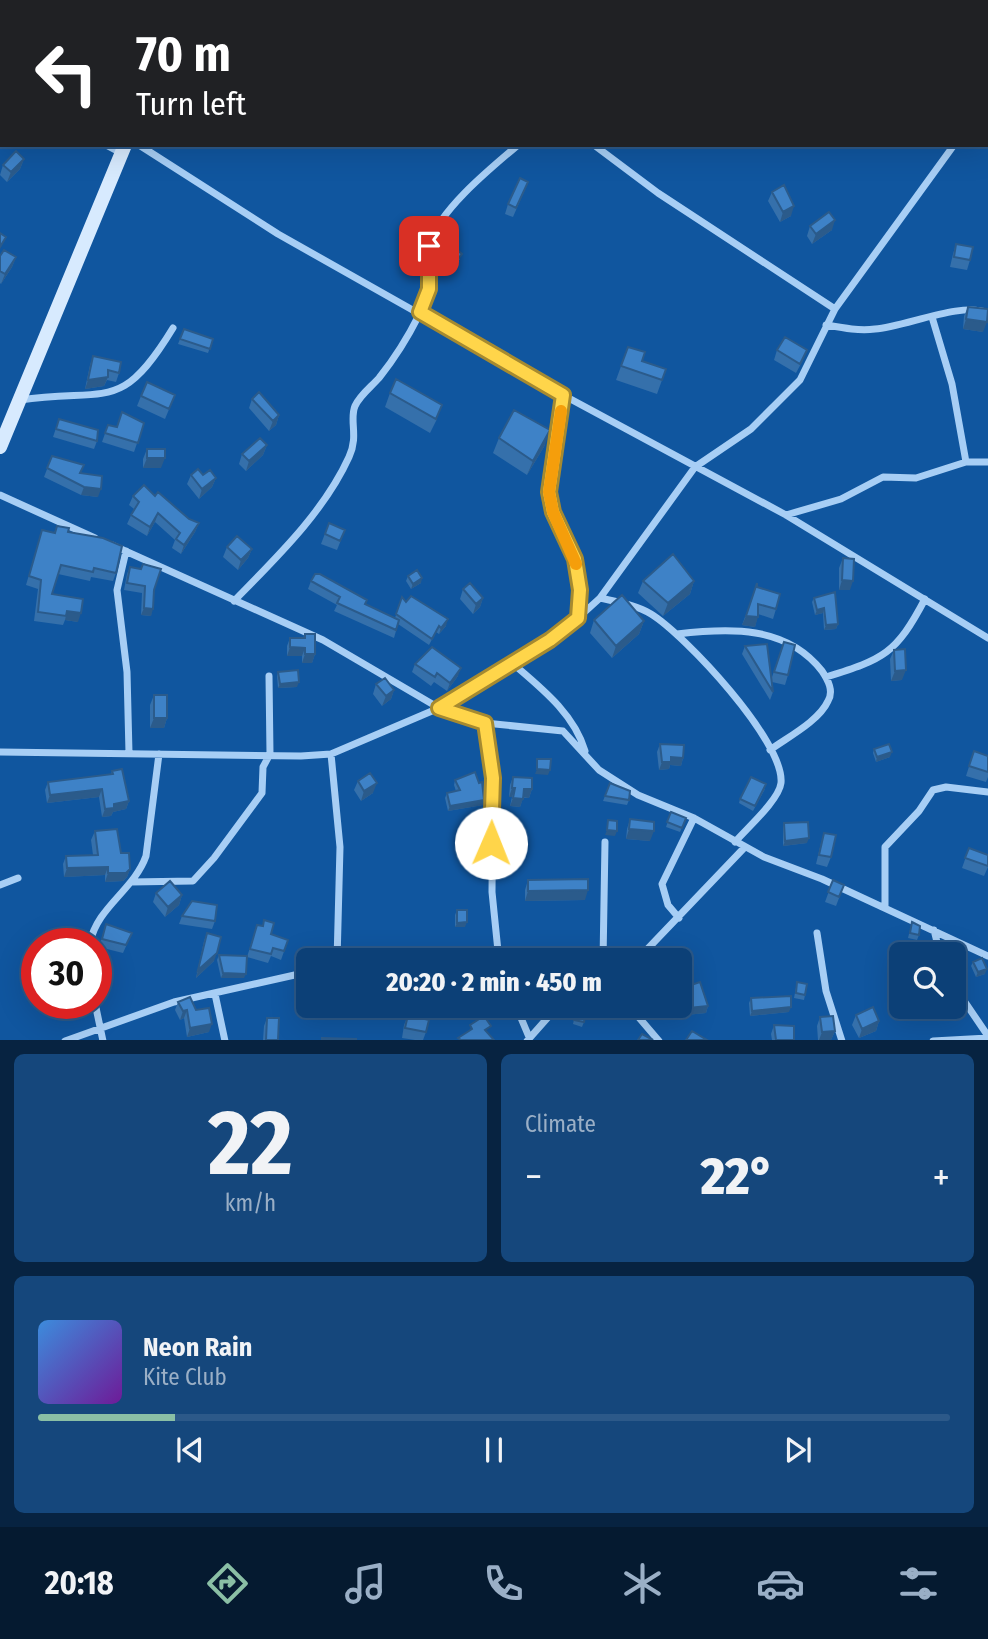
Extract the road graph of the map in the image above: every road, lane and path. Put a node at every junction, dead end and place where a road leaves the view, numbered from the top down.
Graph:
1 (142, 147) edge
2 (516, 147) edge
3 (597, 147) edge
4 (953, 147) edge
5 (123, 149) edge
6 (835, 309) junction
7 (420, 312) junction
8 (988, 313) edge
9 (932, 317) junction
10 (826, 325) junction
11 (173, 328) dead end
12 (563, 395) junction
13 (19, 400) junction
14 (4, 425) edge
15 (0, 447) edge
16 (966, 462) junction
17 (988, 462) edge
18 (695, 467) junction
19 (0, 495) edge
20 (786, 515) junction
21 (126, 551) junction
22 (600, 598) junction
23 (925, 599) junction
24 (234, 601) junction
25 (578, 618) junction
26 (677, 634) junction
27 (988, 638) edge
28 (510, 662) junction
29 (269, 676) dead end
30 (826, 677) junction
31 (439, 708) junction
32 (485, 723) junction
33 (770, 750) junction
34 (0, 752) edge
35 (129, 753) junction
36 (159, 754) junction
37 (270, 754) junction
38 (331, 754) junction
39 (587, 755) junction
40 (988, 792) edge
41 (694, 818) junction
42 (606, 842) dead end
43 (735, 842) junction
44 (744, 848) junction
45 (18, 878) dead end
46 (131, 882) junction
47 (0, 885) edge
48 (885, 907) junction
49 (679, 918) junction
50 (96, 928) edge
51 (934, 930) junction
52 (817, 933) dead end
53 (937, 942) edge
54 (337, 948) edge
55 (498, 948) edge
56 (603, 948) edge
57 (649, 948) edge
58 (988, 956) edge
59 (296, 975) edge
60 (215, 994) junction
61 (966, 1004) edge
62 (520, 1018) edge
63 (547, 1018) edge
64 (639, 1018) edge
65 (98, 1019) edge
66 (99, 1028) junction
67 (988, 1037) edge
68 (528, 1039) edge
69 (68, 1040) edge
70 (103, 1040) edge
71 (225, 1040) edge
72 (658, 1040) edge
73 (842, 1040) edge
74 (947, 1040) edge

1 - 7 street
2 - 7 street
3 - 6 street
4 - 6 street
5 - 13 main road
6 - 10 street
7 - 12 street
7 - 24 street
8 - 9 street
9 - 10 street
9 - 16 street
10 - 18 street
11 - 13 street
12 - 18 street
12 - 25 street
13 - 14 main road
14 - 15 main road
16 - 17 street
16 - 20 street
18 - 20 street
18 - 22 street
19 - 21 street
20 - 23 street
21 - 24 street
21 - 35 street
22 - 25 street
22 - 26 street
23 - 27 street
23 - 30 street
24 - 31 street
25 - 28 street
26 - 30 street
26 - 33 street
28 - 31 street
28 - 39 street
29 - 37 street
30 - 33 street
31 - 32 street
31 - 38 street
32 - 39 street
32 - 55 street
33 - 43 street
34 - 35 street
35 - 36 street
36 - 37 street
36 - 46 street
37 - 38 street
37 - 46 street
38 - 54 street
39 - 41 street
40 - 48 street
41 - 43 street
41 - 49 street
42 - 56 street
43 - 44 street
44 - 48 street
44 - 49 street
45 - 47 street
46 - 50 street
48 - 51 street
49 - 57 street
51 - 53 street
51 - 58 street
52 - 73 street
59 - 60 street
60 - 66 street
60 - 71 street
61 - 67 street
62 - 68 street
63 - 68 street
64 - 72 street
65 - 66 street
66 - 69 street
66 - 70 street
67 - 74 street

